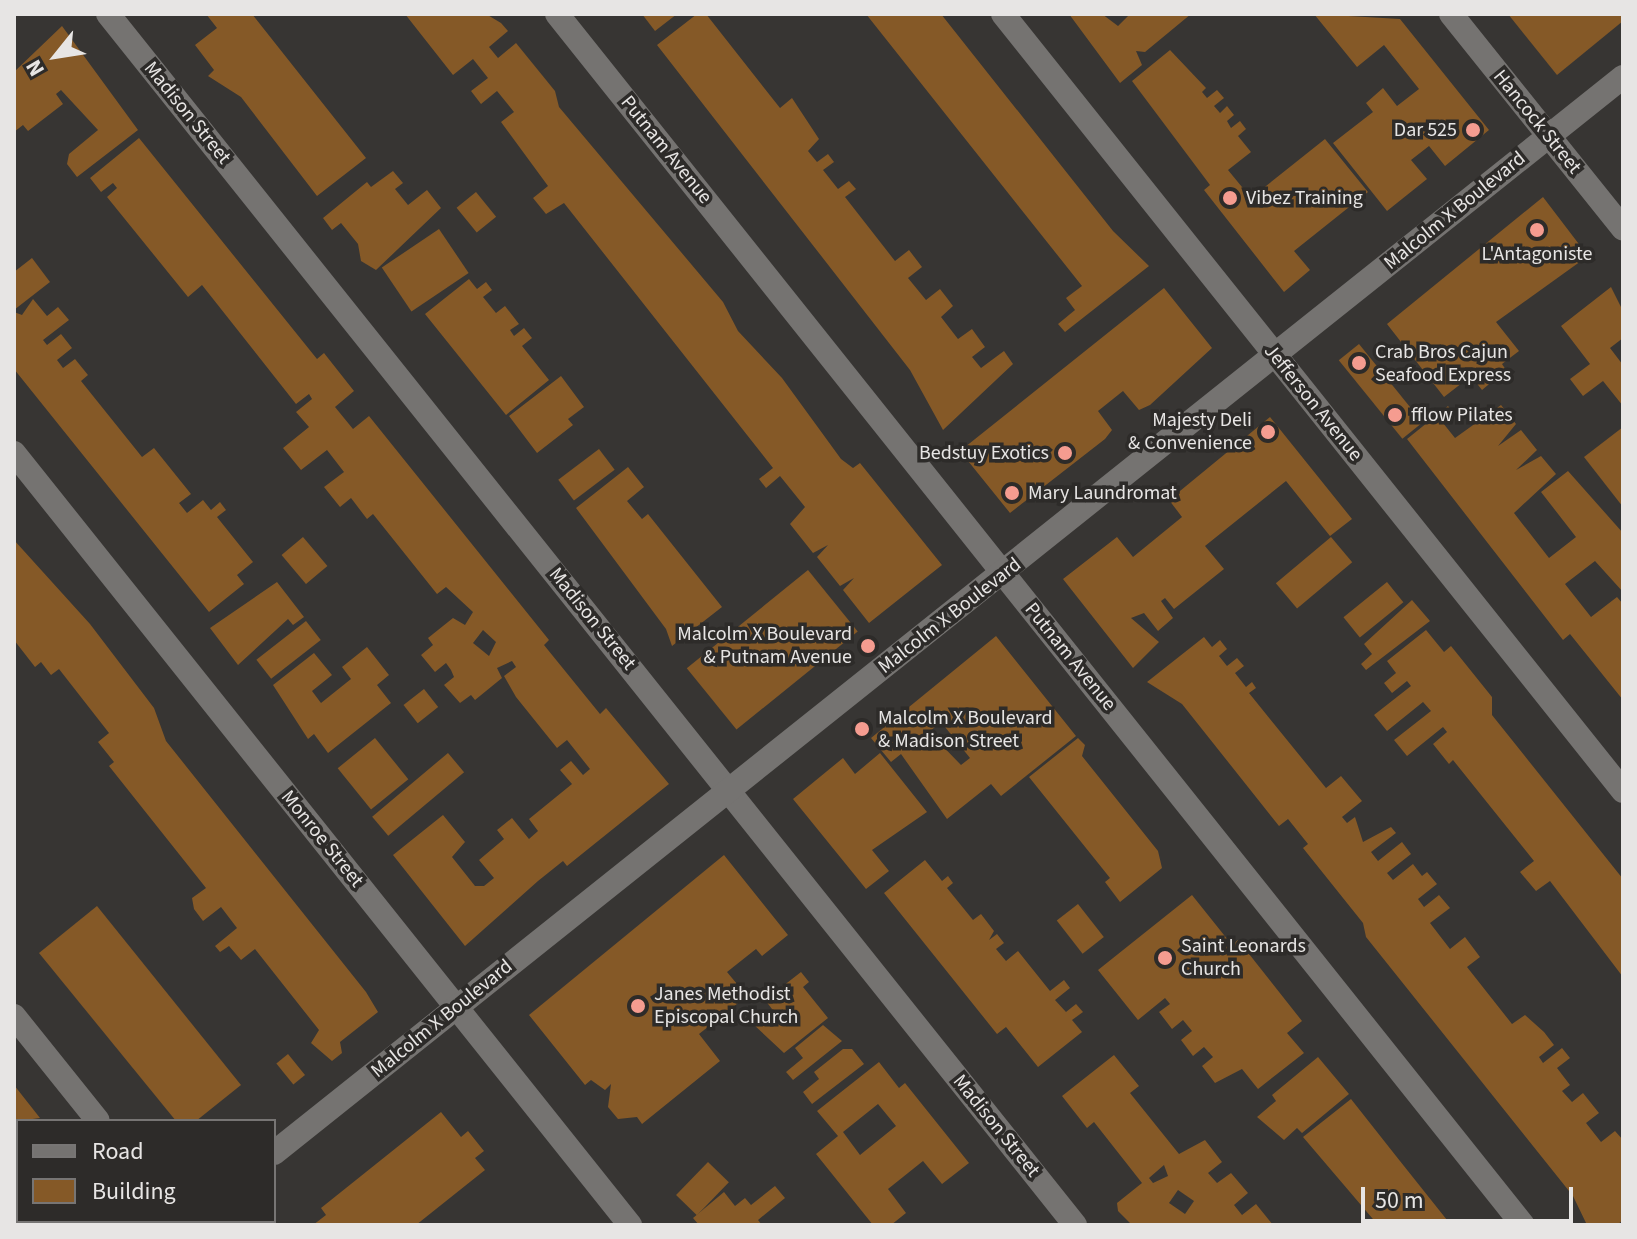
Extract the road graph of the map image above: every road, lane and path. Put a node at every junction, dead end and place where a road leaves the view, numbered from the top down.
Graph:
1 (108, 14) edge
2 (557, 14) edge
3 (1003, 14) edge
4 (1451, 14) edge
5 (1623, 77) edge
6 (1549, 136) junction
7 (1623, 229) edge
8 (1274, 354) junction
9 (14, 453) edge
10 (1004, 574) junction
11 (729, 790) junction
12 (1623, 791) edge
13 (457, 1008) junction
14 (14, 1016) edge
15 (96, 1119) edge
16 (276, 1151) edge
17 (630, 1225) edge
18 (1075, 1225) edge
19 (1523, 1225) edge

1 - 11 street, Madison Street
2 - 10 street, Putnam Avenue
3 - 8 street, Jefferson Avenue
4 - 6 street, Hancock Street
5 - 6 street, Malcolm X Boulevard
6 - 7 street, Hancock Street
6 - 8 street, Malcolm X Boulevard
8 - 10 street, Malcolm X Boulevard
8 - 12 street, Jefferson Avenue
9 - 13 street, Monroe Street
10 - 11 street, Malcolm X Boulevard
10 - 19 street, Putnam Avenue
11 - 13 street, Malcolm X Boulevard
11 - 18 street, Madison Street
13 - 16 street, Malcolm X Boulevard
13 - 17 street, Monroe Street
14 - 15 street

